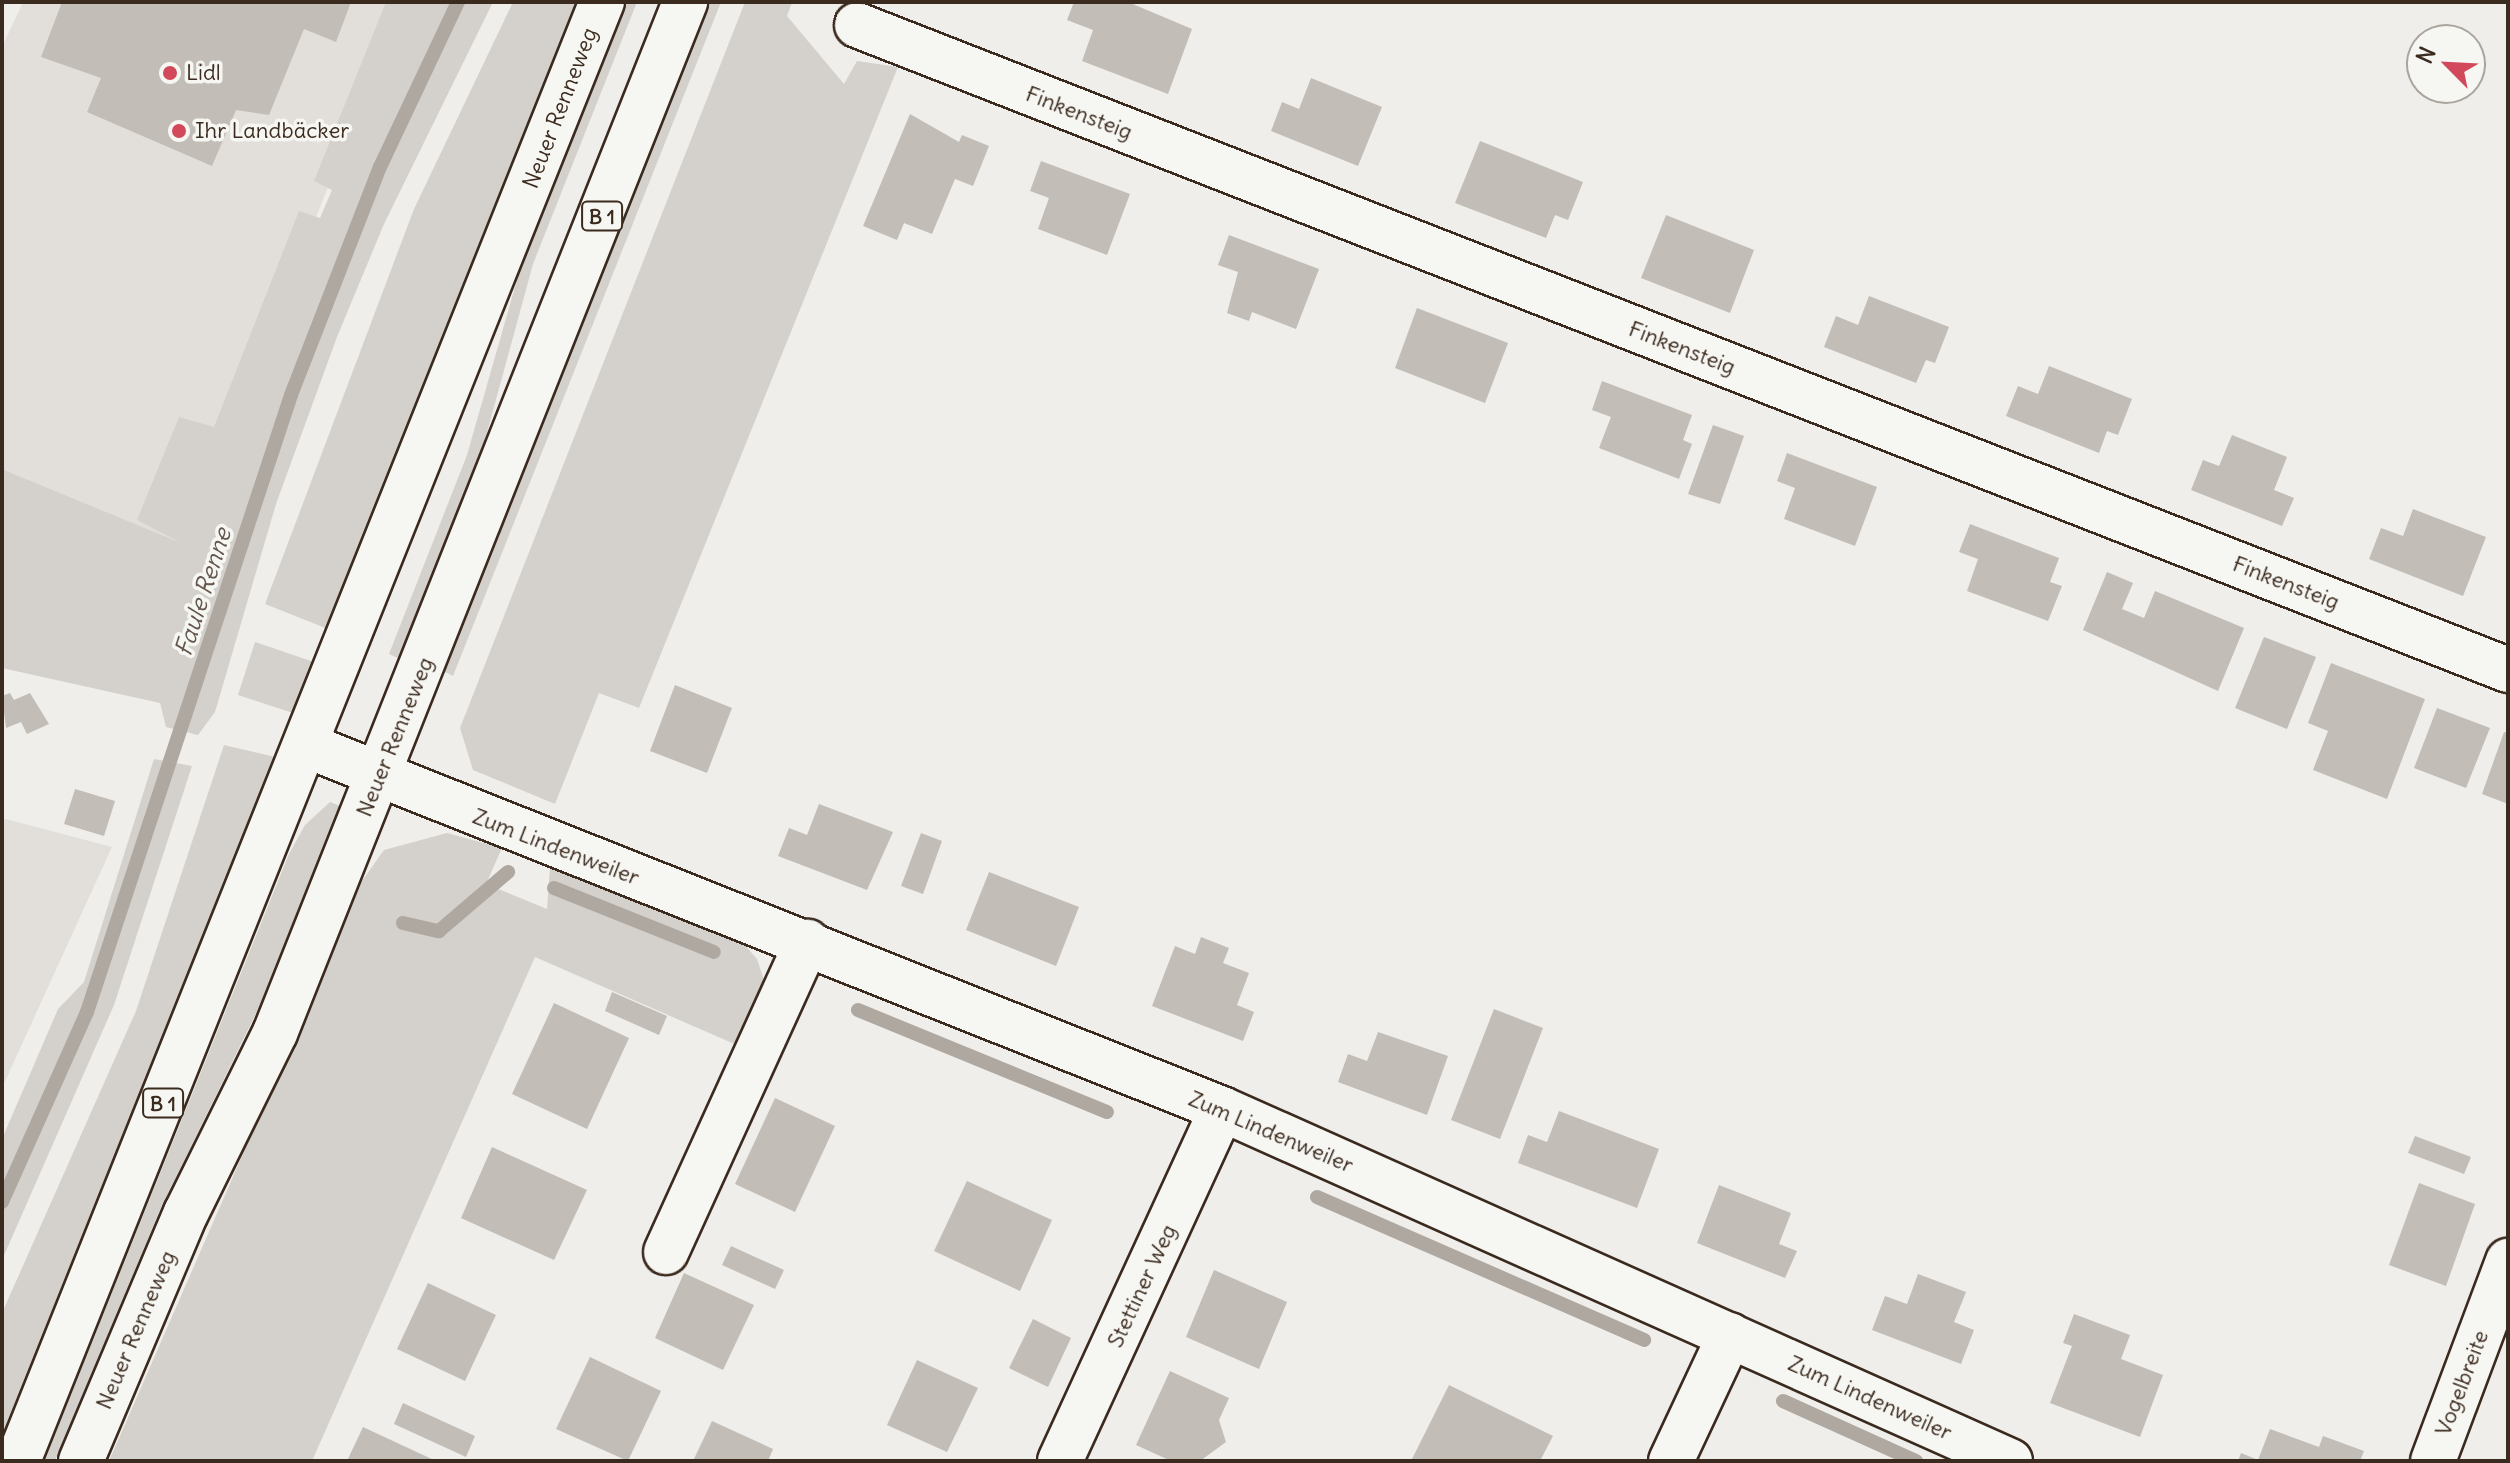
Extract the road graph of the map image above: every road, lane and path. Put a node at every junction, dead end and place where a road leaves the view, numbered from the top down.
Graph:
1 (602, 2) edge
2 (685, 2) edge
3 (857, 25) dead end
4 (2508, 670) edge
5 (308, 746) junction
6 (380, 776) junction
7 (807, 942) junction
8 (1222, 1109) junction
9 (666, 1252) dead end
10 (2508, 1261) edge
11 (1730, 1335) junction
12 (18, 1461) edge
13 (81, 1461) edge
14 (1060, 1461) edge
15 (1671, 1461) edge
16 (2010, 1461) edge
17 (2433, 1461) edge

1 - 5 street, Neuer Renneweg / B 1
2 - 6 street, Neuer Renneweg / B 1
3 - 4 street, Finkensteig
5 - 6 street, Zum Lindenweiler
5 - 12 street, Neuer Renneweg / B 1
6 - 7 street, Zum Lindenweiler
6 - 13 street, Neuer Renneweg / B 1
7 - 8 street, Zum Lindenweiler
7 - 9 street
8 - 11 street, Zum Lindenweiler
8 - 14 street, Stettiner Weg
10 - 17 street, Vogelbreite
11 - 15 street
11 - 16 street, Zum Lindenweiler

